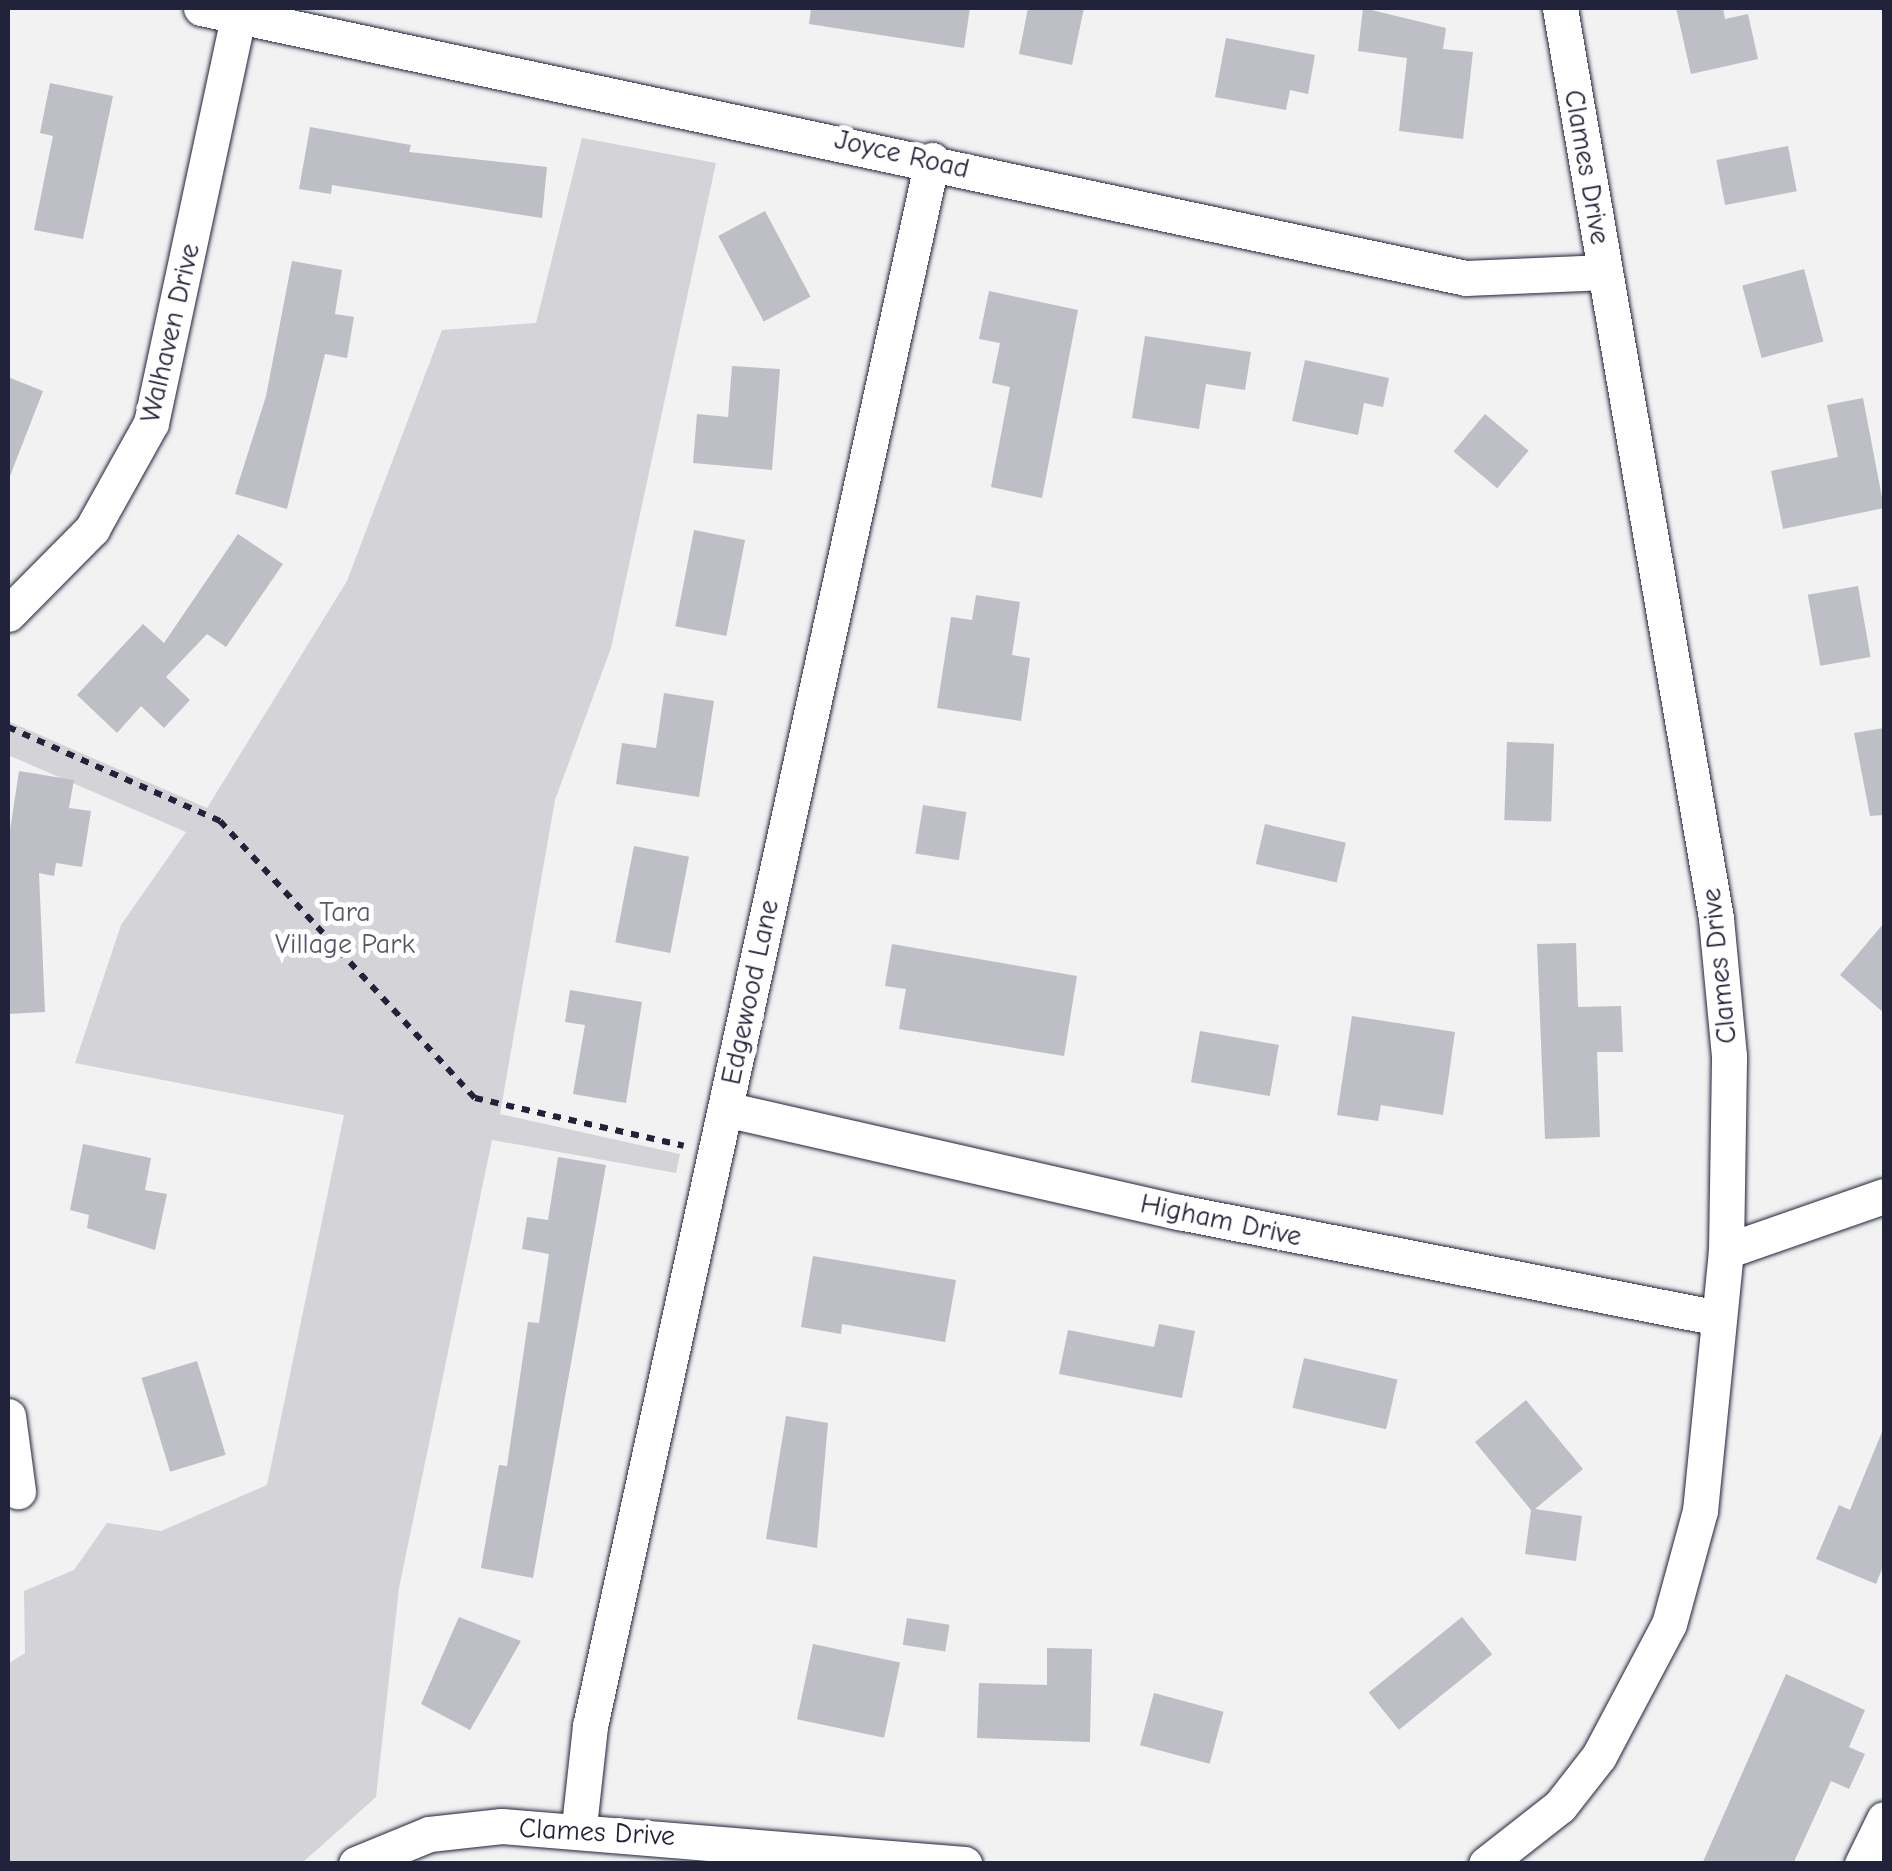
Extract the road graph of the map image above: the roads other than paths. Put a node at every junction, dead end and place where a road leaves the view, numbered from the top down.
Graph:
1 (202, 8) edge
2 (1560, 8) edge
3 (239, 12) edge
4 (932, 160) junction
5 (1605, 272) junction
6 (8, 614) edge
7 (725, 1108) junction
8 (1884, 1196) edge
9 (1726, 1250) junction
10 (1720, 1318) junction
11 (8, 1416) edge
12 (18, 1490) dead end
13 (1884, 1820) edge
14 (579, 1826) junction
15 (1509, 1858) edge
16 (356, 1864) edge
17 (964, 1864) edge
18 (1862, 1864) edge

1 - 3 street, Joyce Road
2 - 5 street, Clames Drive
3 - 4 street, Joyce Road
3 - 6 street, Walhaven Drive
4 - 5 street, Joyce Road
4 - 7 street, Edgewood Lane
5 - 9 street, Clames Drive
7 - 10 street, Higham Drive
7 - 14 street, Edgewood Lane
8 - 9 street
9 - 10 street, Clames Drive
10 - 15 street, Clames Drive
11 - 12 street
13 - 18 street
14 - 16 street, Clames Drive
14 - 17 street, Clames Drive

